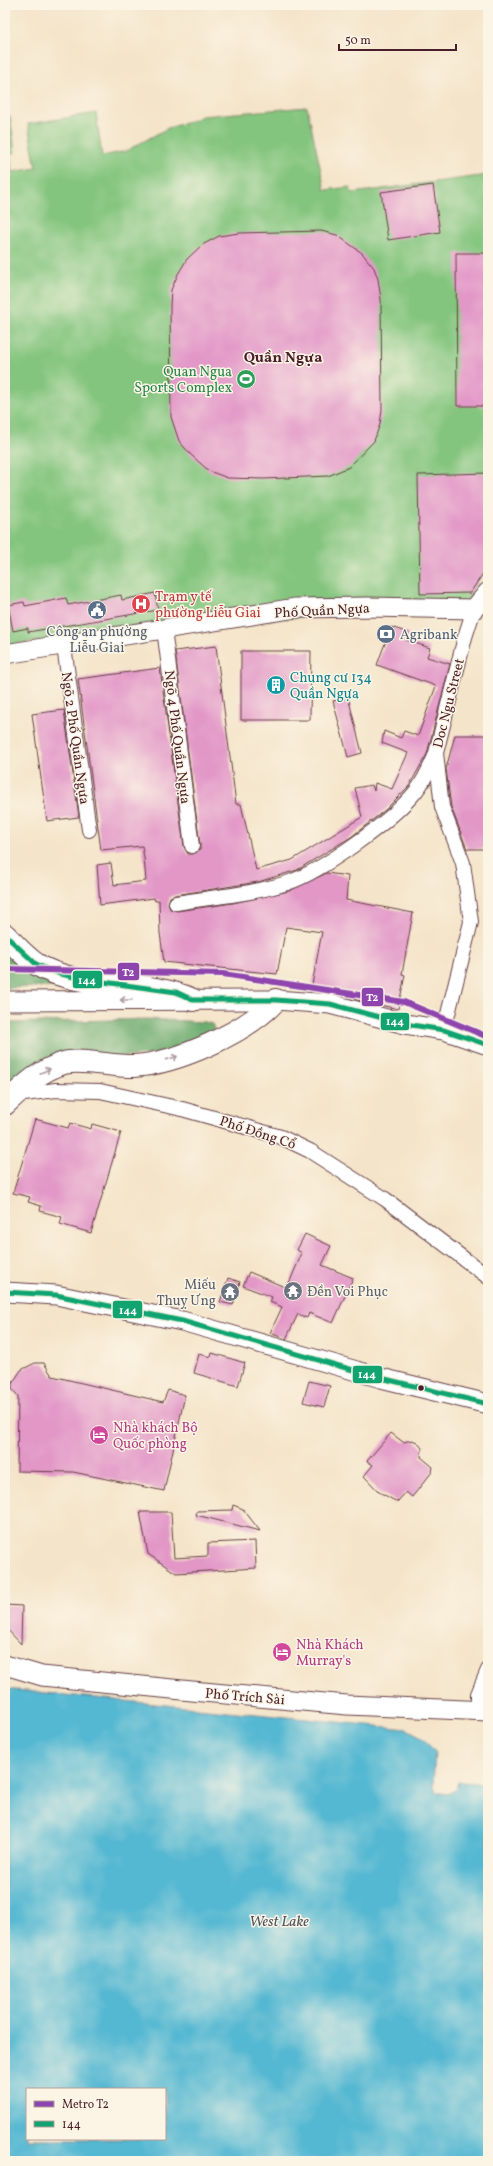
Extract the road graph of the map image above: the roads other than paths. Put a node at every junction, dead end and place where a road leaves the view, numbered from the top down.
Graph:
1 (488, 592) edge
2 (474, 609) junction
3 (164, 629) junction
4 (64, 646) junction
5 (5, 654) edge
6 (436, 754) junction
7 (89, 830) dead end
8 (192, 846) dead end
9 (176, 903) dead end
10 (5, 935) edge
11 (193, 1000) junction
12 (276, 1000) junction
13 (5, 1001) edge
14 (444, 1030) junction
15 (488, 1045) edge
16 (10, 1100) edge
17 (488, 1277) edge
18 (5, 1292) edge
19 (488, 1404) edge
20 (5, 1664) edge
21 (488, 1670) edge
22 (483, 1710) edge

1 - 2 main road, Doc Ngu Street
2 - 3 main road, Phố Quần Ngựa
2 - 6 street, Doc Ngu Street
3 - 4 main road, Phố Quần Ngựa
3 - 8 street, Ngõ 4 Phố Quần Ngựa
4 - 5 main road, Phố Quần Ngựa
4 - 7 street, Ngõ 2 Phố Quần Ngựa
6 - 9 street
6 - 14 street, Doc Ngu Street
10 - 11 main road
11 - 12 main road
11 -> 13 main road
12 - 14 main road
16 -> 12 main road
14 - 15 main road
16 - 17 street, Phố Đồng Cổ
18 - 19 main road
20 - 22 main road, Phố Trích Sài
21 - 22 street

